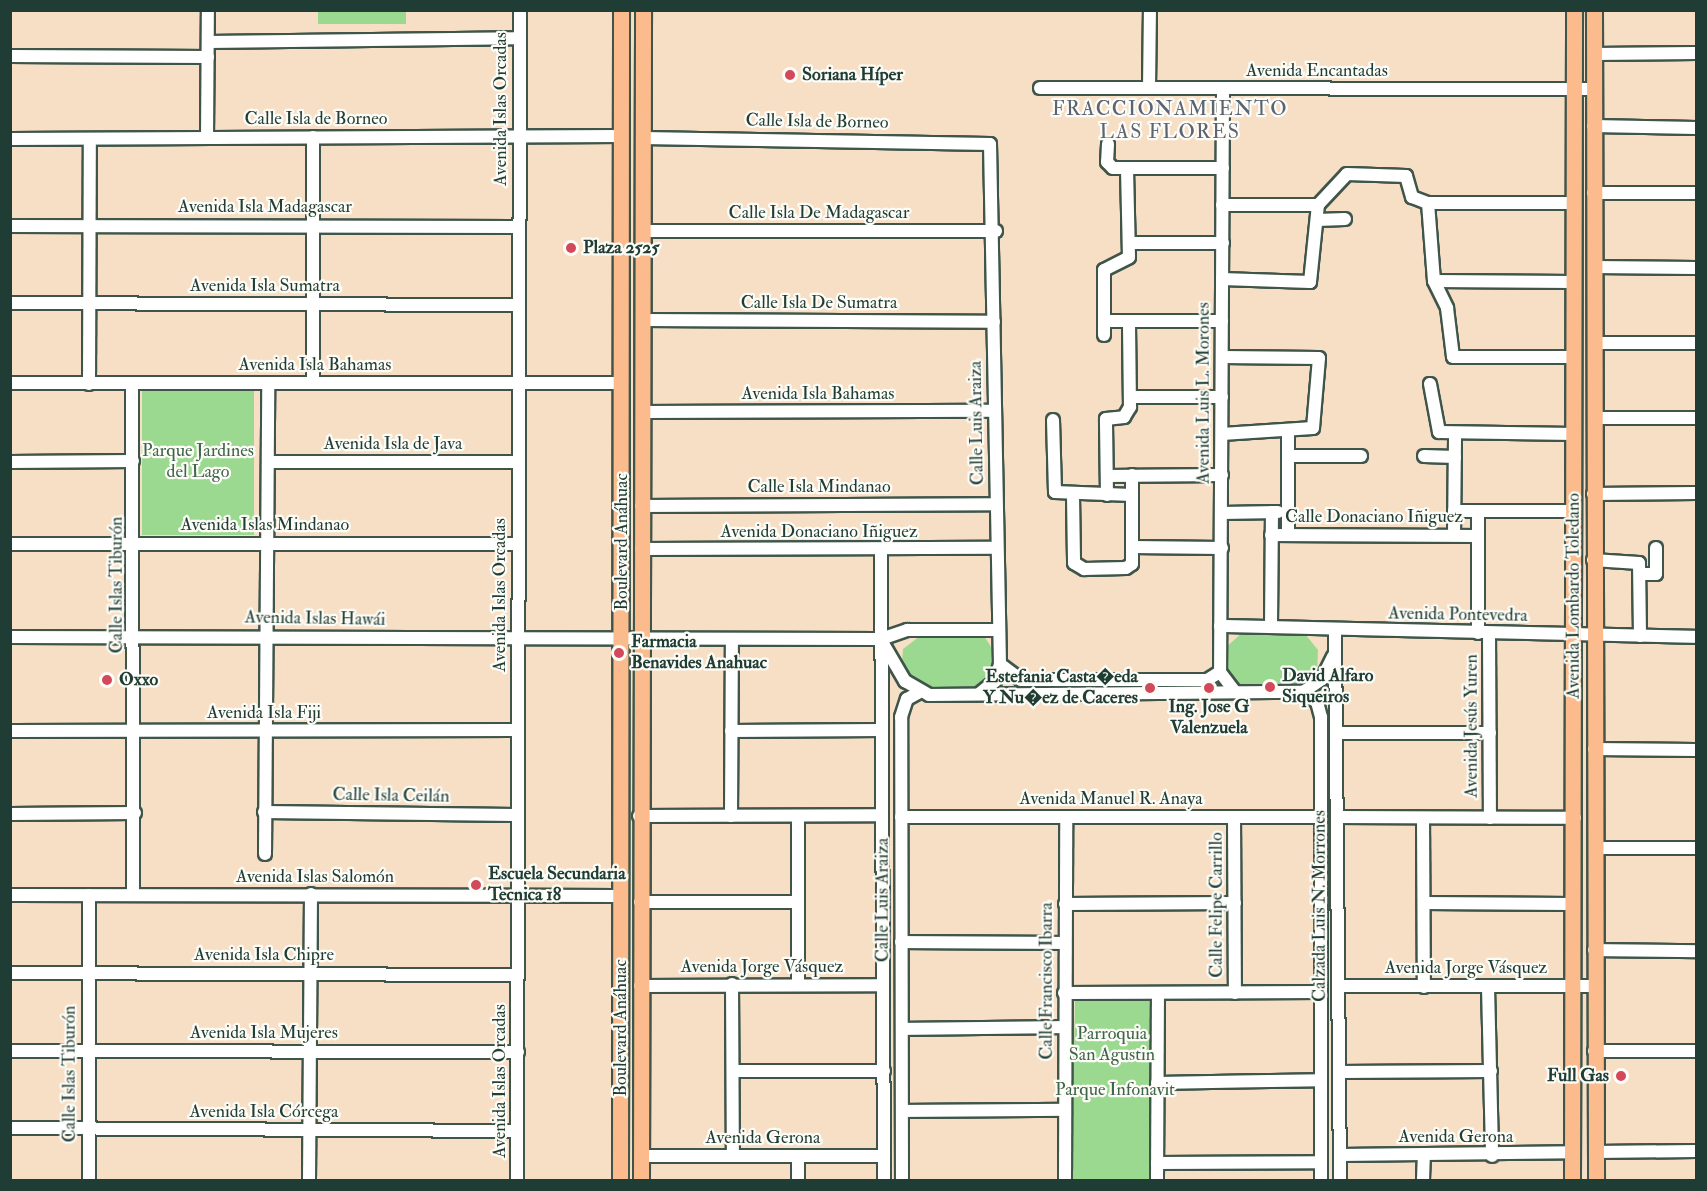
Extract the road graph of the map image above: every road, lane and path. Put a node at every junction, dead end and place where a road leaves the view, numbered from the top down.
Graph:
1 (208, 10) edge
2 (520, 10) edge
3 (621, 10) edge
4 (644, 10) edge
5 (1150, 10) edge
6 (1574, 10) edge
7 (1594, 10) edge
8 (520, 38) junction
9 (208, 42) junction
10 (1696, 52) edge
11 (1594, 54) junction
12 (10, 56) edge
13 (208, 57) junction
14 (1040, 88) dead end
15 (1149, 88) junction
16 (1223, 88) junction
17 (1574, 89) junction
18 (1593, 89) junction
19 (1593, 126) junction
20 (1696, 128) edge
21 (519, 136) junction
22 (622, 136) junction
23 (313, 137) junction
24 (207, 138) junction
25 (643, 138) junction
26 (10, 139) edge
27 (90, 139) junction
28 (990, 144) joint
29 (1108, 144) dead end
30 (1127, 168) junction
31 (1223, 168) junction
32 (1696, 192) edge
33 (1593, 193) junction
34 (1428, 203) junction
35 (1573, 203) junction
36 (1222, 205) junction
37 (1318, 205) junction
38 (1345, 219) dead end
39 (1317, 220) junction
40 (88, 225) junction
41 (313, 225) junction
42 (10, 226) edge
43 (519, 227) junction
44 (643, 231) junction
45 (996, 231) junction
46 (1129, 243) junction
47 (1223, 243) junction
48 (1594, 267) junction
49 (1696, 268) edge
50 (1222, 279) junction
51 (1434, 281) junction
52 (1573, 282) junction
53 (10, 303) edge
54 (89, 303) junction
55 (312, 305) junction
56 (519, 305) junction
57 (643, 320) junction
58 (1105, 321) junction
59 (1222, 321) junction
60 (994, 322) junction
61 (1129, 322) junction
62 (1104, 335) dead end
63 (1594, 343) junction
64 (1696, 343) edge
65 (1222, 357) junction
66 (1574, 357) junction
67 (10, 383) edge
68 (268, 383) junction
69 (313, 383) junction
70 (518, 383) junction
71 (620, 383) junction
72 (89, 384) junction
73 (132, 384) junction
74 (1430, 384) dead end
75 (1574, 384) junction
76 (1593, 384) junction
77 (1131, 397) junction
78 (1222, 397) junction
79 (994, 411) junction
80 (642, 412) junction
81 (1594, 418) junction
82 (1696, 418) edge
83 (1053, 420) dead end
84 (1222, 434) junction
85 (1288, 434) junction
86 (1455, 434) junction
87 (1574, 434) junction
88 (1288, 456) junction
89 (1361, 456) dead end
90 (1424, 456) dead end
91 (1455, 457) junction
92 (133, 461) junction
93 (10, 462) edge
94 (268, 462) junction
95 (518, 462) junction
96 (1132, 475) junction
97 (1107, 476) junction
98 (1222, 476) junction
99 (1696, 493) edge
100 (1593, 494) junction
101 (1107, 495) junction
102 (1132, 495) junction
103 (1073, 496) junction
104 (996, 504) junction
105 (641, 506) junction
106 (1454, 511) junction
107 (1478, 511) junction
108 (1575, 511) junction
109 (1272, 512) junction
110 (1287, 512) junction
111 (1222, 513) junction
112 (1271, 535) junction
113 (1288, 535) junction
114 (1454, 535) junction
115 (1478, 536) junction
116 (265, 542) junction
117 (136, 543) junction
118 (10, 544) edge
119 (519, 544) junction
120 (1132, 547) junction
121 (996, 548) junction
122 (1222, 548) junction
123 (1656, 548) dead end
124 (641, 549) junction
125 (881, 551) junction
126 (1593, 560) junction
127 (1640, 574) junction
128 (1271, 625) junction
129 (1220, 626) junction
130 (999, 630) junction
131 (1335, 632) junction
132 (1484, 633) junction
133 (1576, 635) junction
134 (1594, 635) junction
135 (136, 636) junction
136 (1640, 636) junction
137 (10, 637) edge
138 (265, 637) junction
139 (1696, 637) edge
140 (881, 639) junction
141 (518, 640) junction
142 (619, 640) junction
143 (642, 640) junction
144 (732, 640) junction
145 (1335, 648) junction
146 (1000, 664) junction
147 (1220, 672) junction
148 (1235, 692) junction
149 (1303, 692) junction
150 (918, 693) junction
151 (980, 693) junction
152 (518, 730) junction
153 (881, 730) junction
154 (10, 731) edge
155 (136, 731) junction
156 (731, 731) junction
157 (264, 732) junction
158 (1338, 733) junction
159 (1490, 733) junction
160 (1594, 749) junction
161 (1696, 750) edge
162 (264, 812) junction
163 (135, 813) junction
164 (10, 814) edge
165 (518, 815) junction
166 (880, 815) junction
167 (639, 816) junction
168 (731, 816) junction
169 (798, 816) junction
170 (901, 817) junction
171 (1066, 817) junction
172 (1234, 817) junction
173 (1321, 817) junction
174 (1337, 817) junction
175 (1423, 818) junction
176 (1490, 818) junction
177 (1575, 818) junction
178 (1321, 845) junction
179 (1337, 845) junction
180 (1595, 848) junction
181 (1696, 849) edge
182 (265, 854) dead end
183 (901, 863) junction
184 (882, 864) junction
185 (311, 894) junction
186 (10, 895) edge
187 (89, 895) junction
188 (134, 895) junction
189 (518, 896) junction
190 (619, 896) junction
191 (640, 902) junction
192 (798, 902) junction
193 (1235, 903) junction
194 (1424, 903) junction
195 (1065, 904) junction
196 (1574, 904) junction
197 (901, 942) junction
198 (1065, 943) junction
199 (1594, 950) junction
200 (1696, 951) edge
201 (88, 972) junction
202 (10, 973) edge
203 (310, 973) junction
204 (518, 975) junction
205 (732, 984) junction
206 (798, 985) junction
207 (883, 985) junction
208 (640, 986) junction
209 (1338, 986) junction
210 (1573, 986) junction
211 (1594, 986) junction
212 (1424, 987) junction
213 (1488, 987) junction
214 (1320, 992) junction
215 (1064, 993) junction
216 (1235, 993) junction
217 (1158, 994) junction
218 (1064, 1028) junction
219 (902, 1029) junction
220 (10, 1051) edge
221 (88, 1051) junction
222 (309, 1051) junction
223 (1594, 1051) junction
224 (1696, 1051) edge
225 (518, 1052) junction
226 (733, 1071) junction
227 (884, 1071) junction
228 (1491, 1071) junction
229 (1339, 1072) junction
230 (1321, 1080) junction
231 (1157, 1083) junction
232 (1065, 1110) junction
233 (903, 1111) junction
234 (10, 1128) edge
235 (88, 1128) junction
236 (309, 1130) junction
237 (517, 1131) junction
238 (1696, 1151) edge
239 (1572, 1152) junction
240 (1596, 1152) junction
241 (1340, 1155) junction
242 (641, 1156) junction
243 (733, 1156) junction
244 (798, 1156) junction
245 (884, 1156) junction
246 (1424, 1156) junction
247 (1492, 1156) junction
248 (1321, 1162) junction
249 (1157, 1163) junction
250 (89, 1180) edge
251 (309, 1180) edge
252 (517, 1180) edge
253 (620, 1180) edge
254 (641, 1180) edge
255 (798, 1180) edge
256 (884, 1180) edge
257 (902, 1180) edge
258 (1065, 1180) edge
259 (1157, 1180) edge
260 (1321, 1180) edge
261 (1340, 1180) edge
262 (1424, 1180) edge
263 (1572, 1180) edge
264 (1596, 1180) edge

1 - 9 street
2 - 8 street, Avenida Islas Orcadas
3 - 22 main road, Boulevard Anáhuac
4 - 25 main road, Boulevard Anáhuac
5 - 15 street
6 - 17 main road, Avenida Lombardo Toledano
7 - 11 main road, Avenida Lombardo Toledano
8 - 9 street
8 - 21 street, Avenida Islas Orcadas
9 - 13 street
10 - 11 street
11 - 18 main road, Avenida Lombardo Toledano
12 - 13 street
13 - 24 street
14 - 15 street, Avenida Encantadas
15 - 16 street, Avenida Encantadas
16 - 17 street, Avenida Encantadas
16 - 31 street, Avenida Luis L. Morones
17 - 18 street, Avenida Encantadas
17 - 35 main road, Avenida Lombardo Toledano
18 - 19 main road, Avenida Lombardo Toledano
19 - 20 street
19 - 33 main road, Avenida Lombardo Toledano
21 - 22 street, Calle Isla de Borneo
21 - 23 street, Calle Isla de Borneo
21 - 43 street, Avenida Islas Orcadas
22 - 71 main road, Boulevard Anáhuac
23 - 24 street, Calle Isla de Borneo
23 - 41 street
24 - 27 street, Calle Isla de Borneo
25 - 28 street, Calle Isla de Borneo
25 - 44 main road, Boulevard Anáhuac
26 - 27 street, Calle Isla de Borneo
27 - 40 street
28 - 45 street, Calle Luis Araiza
29 - 30 street
30 - 31 street
30 - 46 street
31 - 36 street, Avenida Luis L. Morones
32 - 33 street
33 - 48 main road, Avenida Lombardo Toledano
34 - 35 street
34 - 37 street
34 - 51 street
35 - 52 main road, Avenida Lombardo Toledano
36 - 37 street
36 - 47 street, Avenida Luis L. Morones
37 - 39 street
38 - 39 street
39 - 50 street
40 - 41 street, Avenida Isla Madagascar
40 - 42 street, Avenida Isla Madagascar
40 - 54 street
41 - 43 street, Avenida Isla Madagascar
41 - 55 street
43 - 56 street, Avenida Islas Orcadas
44 - 45 street, Calle Isla De Madagascar
44 - 57 main road, Boulevard Anáhuac
45 - 60 street, Calle Luis Araiza
46 - 47 street
46 - 58 street
47 - 50 street, Avenida Luis L. Morones
48 - 49 street
48 - 63 main road, Avenida Lombardo Toledano
50 - 59 street, Avenida Luis L. Morones
51 - 52 street
51 - 66 street
52 - 66 main road, Avenida Lombardo Toledano
53 - 54 street, Avenida Isla Sumatra
54 - 55 street, Avenida Isla Sumatra
54 - 72 street
55 - 56 street, Avenida Isla Sumatra
55 - 69 street
56 - 70 street, Avenida Islas Orcadas
57 - 60 street, Calle Isla De Sumatra
57 - 80 main road, Boulevard Anáhuac
58 - 61 street
58 - 62 street
59 - 61 street
59 - 65 street, Avenida Luis L. Morones
60 - 79 street, Calle Luis Araiza
61 - 77 street
63 - 64 street
63 - 76 main road, Avenida Lombardo Toledano
65 - 78 street, Avenida Luis L. Morones
65 - 85 street
66 - 75 main road, Avenida Lombardo Toledano
67 - 72 street, Avenida Isla Bahamas
68 - 69 street, Avenida Isla Bahamas
68 - 73 street, Avenida Isla Bahamas
68 - 94 street
69 - 70 street, Avenida Isla Bahamas
70 - 71 street, Avenida Isla Bahamas
70 - 95 street, Avenida Islas Orcadas
71 - 142 main road, Boulevard Anáhuac
72 - 73 street, Avenida Isla Bahamas
73 - 92 street, Calle Islas Tiburón
74 - 86 street
75 - 76 main road
75 - 87 main road, Avenida Lombardo Toledano
76 - 81 main road, Avenida Lombardo Toledano
77 - 78 street
77 - 97 street
78 - 84 street, Avenida Luis L. Morones
79 - 80 street, Avenida Isla Bahamas
79 - 104 street, Calle Luis Araiza
80 - 105 main road, Boulevard Anáhuac
81 - 82 street
81 - 100 main road, Avenida Lombardo Toledano
83 - 103 street
84 - 85 street
84 - 98 street, Avenida Luis L. Morones
85 - 88 street
86 - 87 street
86 - 91 street
87 - 108 main road, Avenida Lombardo Toledano
88 - 89 street
88 - 110 street
90 - 91 street
91 - 106 street
92 - 93 street
92 - 117 street, Calle Islas Tiburón
94 - 95 street, Avenida Isla de Java
94 - 116 street
95 - 119 street, Avenida Islas Orcadas
96 - 97 street
96 - 98 street
96 - 102 street
97 - 101 street
98 - 111 street, Avenida Luis L. Morones
99 - 100 street
100 - 126 main road, Avenida Lombardo Toledano
101 - 102 street
101 - 103 street
102 - 120 street
103 - 120 street
104 - 105 street, Calle Isla Mindanao
104 - 121 street, Calle Luis Araiza
105 - 124 main road, Boulevard Anáhuac
106 - 107 street, Calle Donaciano Iñiguez
106 - 114 street
107 - 108 street, Calle Donaciano Iñiguez
107 - 115 street, Avenida Jesús Yuren
108 - 133 main road, Avenida Lombardo Toledano
109 - 110 street, Calle Donaciano Iñiguez
109 - 111 street, Calle Donaciano Iñiguez
109 - 112 street
110 - 113 street
111 - 122 street, Avenida Luis L. Morones
112 - 113 street, Calle Donaciano Iñiguez
112 - 128 street
113 - 114 street, Calle Donaciano Iñiguez
114 - 115 street, Calle Donaciano Iñiguez
115 - 132 street, Avenida Jesús Yuren
116 - 117 street, Avenida Islas Mindanao
116 - 119 street, Avenida Islas Mindanao
116 - 138 street
117 - 118 street, Avenida Islas Mindanao
117 - 135 street, Calle Islas Tiburón
119 - 141 street, Avenida Islas Orcadas
120 - 122 street
121 - 125 street, Avenida Donaciano Iñiguez
121 - 130 street, Calle Luis Araiza
122 - 129 street, Avenida Luis L. Morones
123 - 127 street
124 - 125 street, Avenida Donaciano Iñiguez
124 - 143 main road, Boulevard Anáhuac
125 - 140 street, Calle Luis Araiza
126 - 127 street
126 - 134 main road, Avenida Lombardo Toledano
127 - 136 street
128 - 129 street, Avenida Pontevedra
128 - 131 street, Avenida Pontevedra
129 - 147 street, Avenida Luis L. Morones
130 - 140 street
130 - 146 street, Calle Luis Araiza
131 - 132 street, Avenida Pontevedra
131 - 145 street, Calzada Luis N. Morrones
132 - 133 street, Avenida Pontevedra
132 - 159 street, Avenida Jesús Yuren
133 - 134 street, Avenida Pontevedra
133 - 177 main road, Avenida Lombardo Toledano
134 - 136 street, Avenida Pontevedra
134 - 160 main road, Avenida Lombardo Toledano
135 - 137 street, Avenida Islas Hawái
135 - 138 street, Avenida Islas Hawái
135 - 155 street, Calle Islas Tiburón
136 - 139 street, Avenida Pontevedra
138 - 141 street, Avenida Islas Hawái
138 - 157 street
140 - 144 street
140 - 150 street
140 - 153 street, Calle Luis Araiza
141 - 142 street, Avenida Islas Hawái
141 - 152 street, Avenida Islas Orcadas
142 - 143 street, Avenida Islas Hawái
142 - 190 main road, Boulevard Anáhuac
143 - 144 street
143 - 167 main road, Boulevard Anáhuac
144 - 156 street
145 - 149 street
145 - 158 street, Calzada Luis N. Morrones
146 - 147 street
146 - 151 street
147 - 148 street
148 - 149 street
148 - 151 street
149 - 173 street, Calzada Luis N. Morrones
150 - 151 street
150 - 170 street, Calle Luis Araiza
152 - 157 street, Avenida Isla Fiji
152 - 165 street, Avenida Islas Orcadas
153 - 156 street
153 - 166 street, Calle Luis Araiza
154 - 155 street, Avenida Isla Fiji
155 - 157 street, Avenida Isla Fiji
155 - 163 street, Calle Islas Tiburón
156 - 168 street
157 - 162 street
158 - 159 street
158 - 174 street, Calzada Luis N. Morrones
159 - 176 street, Avenida Jesús Yuren
160 - 161 street
160 - 180 main road, Avenida Lombardo Toledano
162 - 165 street, Calle Isla Ceilán
162 - 182 street
163 - 164 street
163 - 188 street, Calle Islas Tiburón
165 - 189 street, Avenida Islas Orcadas
166 - 169 street
166 - 184 street, Calle Luis Araiza
167 - 168 street
167 - 191 main road, Boulevard Anáhuac
168 - 169 street
169 - 192 street
170 - 171 street, Avenida Manuel R. Anaya
170 - 183 street, Calle Luis Araiza
171 - 172 street, Avenida Manuel R. Anaya
171 - 195 street, Calle Francisco Ibarra
172 - 173 street, Avenida Manuel R. Anaya
172 - 193 street, Calle Felipe Carrillo
173 - 178 street, Calzada Luis N. Morrones
174 - 175 street
174 - 179 street, Calzada Luis N. Morrones
175 - 176 street
175 - 194 street
176 - 177 street
177 - 196 main road, Avenida Lombardo Toledano
178 - 179 street
178 - 214 street, Calzada Luis N. Morrones
179 - 209 street, Calzada Luis N. Morrones
180 - 181 street
180 - 199 main road, Avenida Lombardo Toledano
183 - 184 street
183 - 197 street, Calle Luis Araiza
184 - 207 street, Calle Luis Araiza
185 - 188 street, Avenida Islas Salomón
185 - 189 street, Avenida Islas Salomón
185 - 203 street
186 - 187 street, Avenida Islas Salomón
187 - 188 street, Avenida Islas Salomón
187 - 201 street, Calle Islas Tiburón
189 - 190 street, Avenida Islas Salomón
189 - 204 street, Avenida Islas Orcadas
190 - 253 main road, Boulevard Anáhuac
191 - 192 street
191 - 208 main road, Boulevard Anáhuac
192 - 206 street
193 - 195 street
193 - 216 street, Calle Felipe Carrillo
194 - 196 street
194 - 212 street
195 - 198 street, Calle Francisco Ibarra
196 - 210 main road, Avenida Lombardo Toledano
197 - 198 street
197 - 219 street, Calle Luis Araiza
198 - 215 street, Calle Francisco Ibarra
199 - 200 street
199 - 211 main road, Avenida Lombardo Toledano
201 - 202 street, Avenida Isla Chipre
201 - 203 street, Avenida Isla Chipre
201 - 221 street, Calle Islas Tiburón
203 - 204 street, Avenida Isla Chipre
203 - 222 street
204 - 225 street, Avenida Islas Orcadas
205 - 206 street, Avenida Jorge Vásquez
205 - 208 street, Avenida Jorge Vásquez
205 - 226 street
206 - 207 street, Avenida Jorge Vásquez
207 - 227 street, Calle Luis Araiza
208 - 242 main road, Boulevard Anáhuac
209 - 212 street, Avenida Jorge Vásquez
209 - 229 street, Calzada Luis N. Morrones
210 - 211 street, Avenida Jorge Vásquez
210 - 213 street, Avenida Jorge Vásquez
210 - 239 main road, Avenida Lombardo Toledano
211 - 223 main road, Avenida Lombardo Toledano
212 - 213 street, Avenida Jorge Vásquez
213 - 228 street
214 - 216 street
214 - 230 street, Calzada Luis N. Morrones
215 - 217 street
215 - 218 street, Calle Francisco Ibarra
216 - 217 street
217 - 231 street
218 - 219 street
218 - 232 street, Calle Francisco Ibarra
219 - 233 street, Calle Luis Araiza
220 - 221 street, Avenida Isla Mujeres
221 - 222 street, Avenida Isla Mujeres
221 - 235 street, Calle Islas Tiburón
222 - 225 street, Avenida Isla Mujeres
222 - 236 street
223 - 224 street
223 - 240 main road, Avenida Lombardo Toledano
225 - 237 street, Avenida Islas Orcadas
226 - 227 street
226 - 243 street
227 - 245 street, Calle Luis Araiza
228 - 229 street
228 - 247 street
229 - 241 street, Calzada Luis N. Morrones
230 - 231 street
230 - 248 street, Calzada Luis N. Morrones
231 - 249 street
232 - 233 street
232 - 258 street, Calle Francisco Ibarra
233 - 257 street, Calle Luis Araiza
234 - 235 street, Avenida Isla Córcega
235 - 236 street, Avenida Isla Córcega
235 - 250 street, Calle Islas Tiburón
236 - 237 street, Avenida Isla Córcega
236 - 251 street
237 - 252 street, Avenida Islas Orcadas
238 - 240 street
239 - 247 street, Avenida Gerona
239 - 263 main road, Avenida Lombardo Toledano
240 - 264 main road, Avenida Lombardo Toledano
241 - 246 street, Avenida Gerona
241 - 261 street, Calzada Luis N. Morrones
242 - 243 street, Avenida Gerona
242 - 254 main road, Boulevard Anáhuac
243 - 244 street, Avenida Gerona
244 - 245 street, Avenida Gerona
244 - 255 street
245 - 256 street, Calle Luis Araiza
246 - 247 street, Avenida Gerona
246 - 262 street
248 - 249 street
248 - 260 street, Calzada Luis N. Morrones
249 - 259 street

